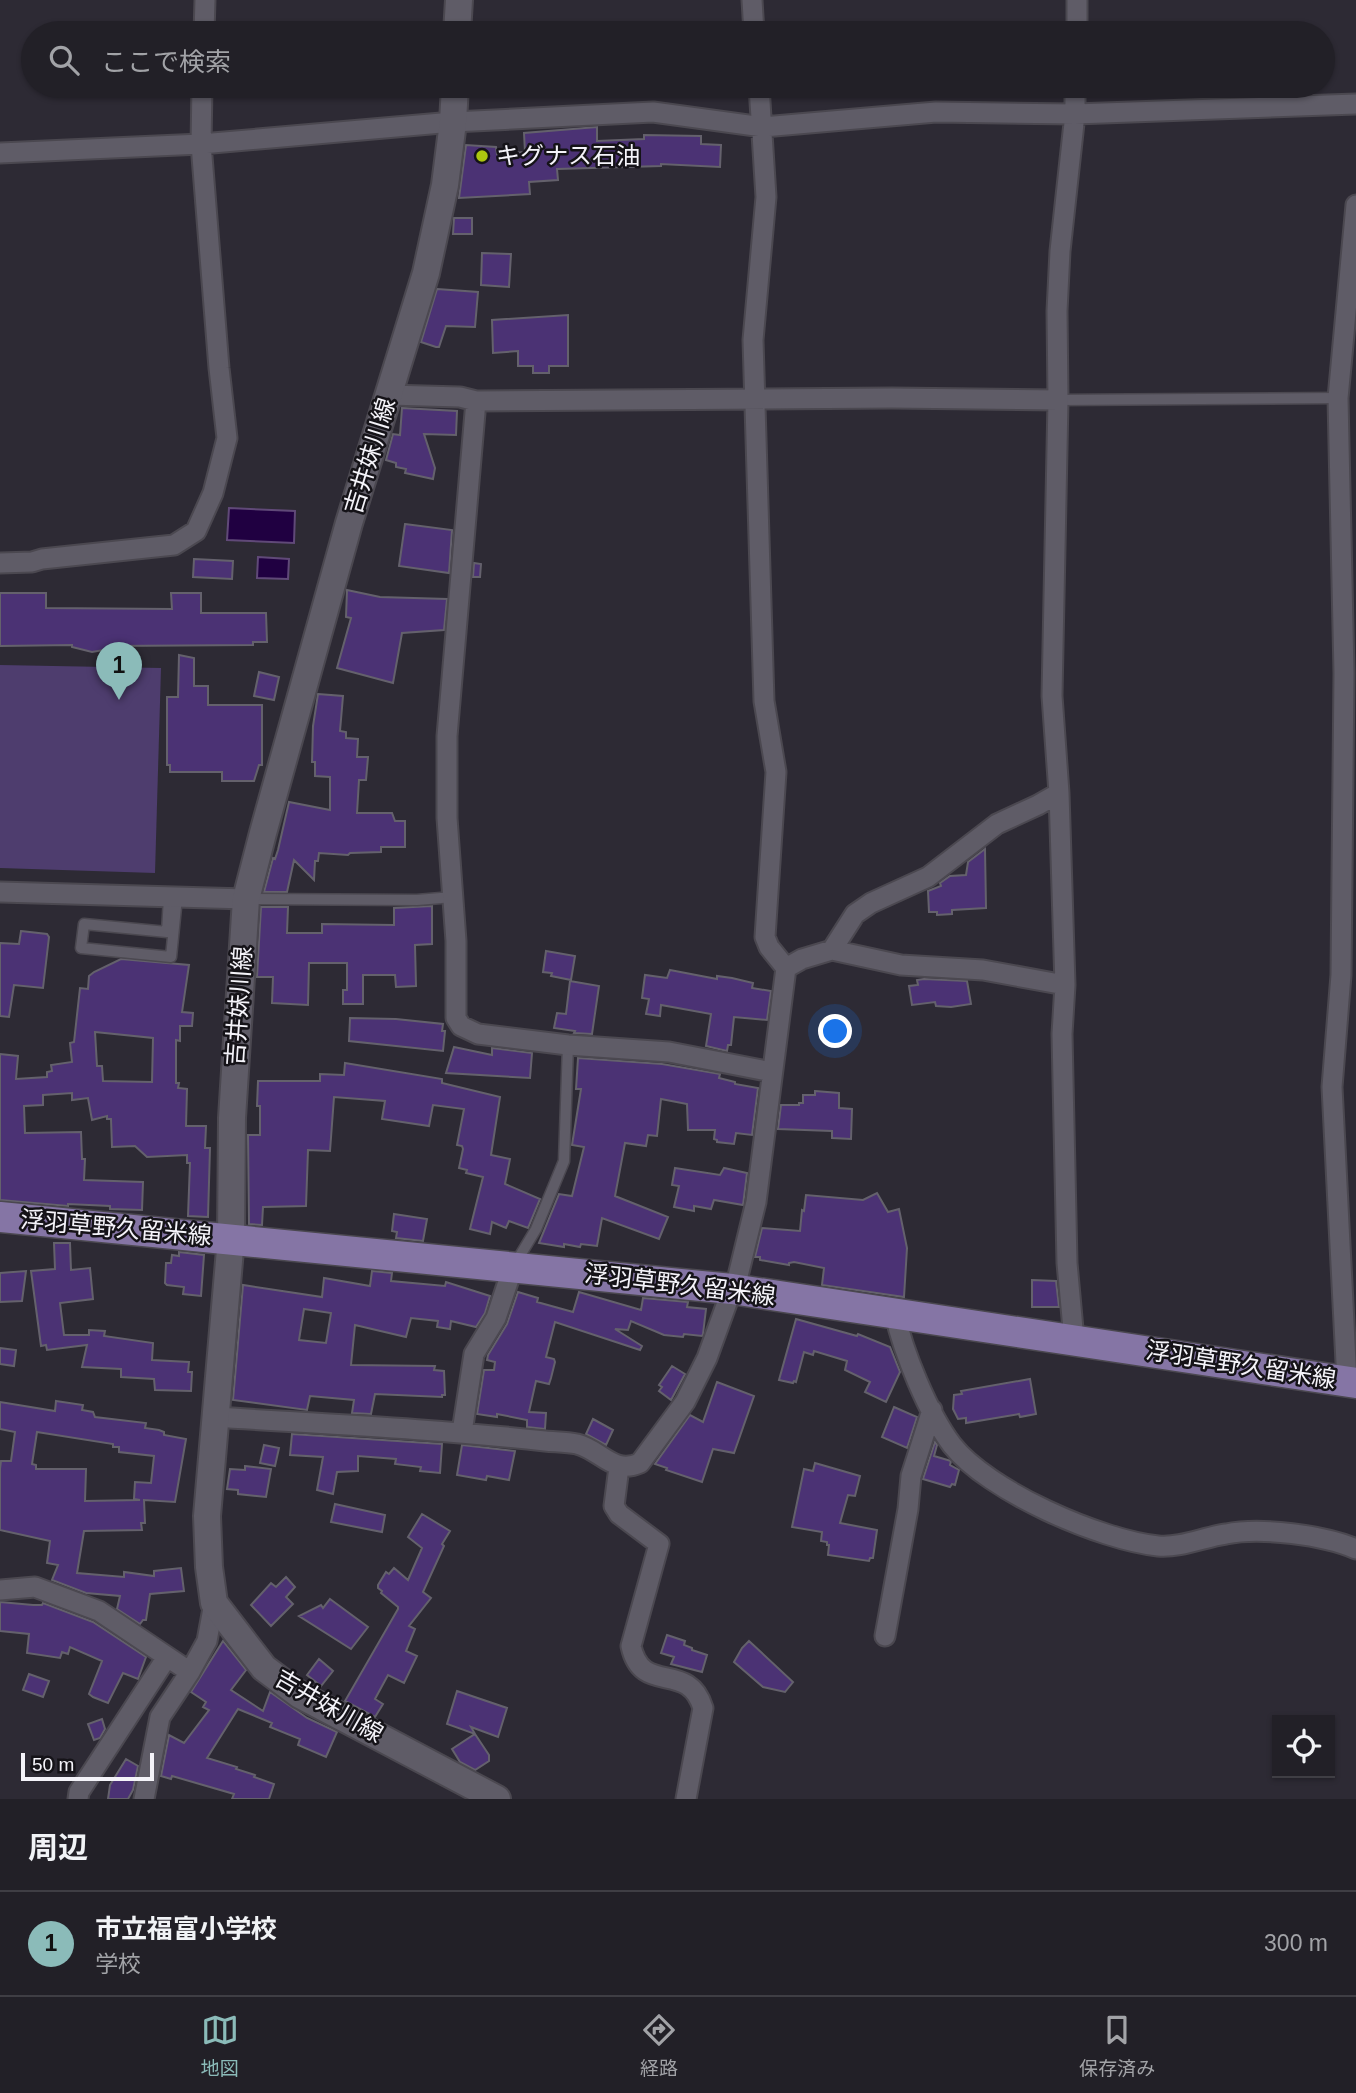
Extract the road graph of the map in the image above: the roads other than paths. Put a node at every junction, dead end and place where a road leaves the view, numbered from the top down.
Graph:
1 (205, 0) edge
2 (459, 0) edge
3 (752, 0) edge
4 (1077, 0) edge
5 (204, 21) edge
6 (458, 21) edge
7 (753, 21) edge
8 (1077, 21) edge
9 (202, 98) edge
10 (454, 98) edge
11 (760, 98) edge
12 (1075, 98) edge
13 (1356, 104) edge
14 (1075, 114) junction
15 (453, 121) junction
16 (763, 127) junction
17 (201, 144) junction
18 (0, 153) edge
19 (1356, 205) edge
20 (389, 395) junction
21 (1338, 398) junction
22 (755, 400) junction
23 (1058, 400) junction
24 (477, 401) junction
25 (0, 564) edge
26 (1059, 793) junction
27 (0, 892) edge
28 (173, 897) junction
29 (453, 897) junction
30 (246, 899) junction
31 (832, 950) junction
32 (786, 968) junction
33 (1065, 985) junction
34 (568, 1045) junction
35 (772, 1072) junction
36 (0, 1217) edge
37 (231, 1238) junction
38 (513, 1267) junction
39 (732, 1289) junction
40 (895, 1314) junction
41 (1074, 1340) junction
42 (1352, 1382) edge
43 (932, 1410) junction
44 (215, 1417) junction
45 (462, 1432) junction
46 (619, 1467) junction
47 (1356, 1549) edge
48 (0, 1590) edge
49 (214, 1602) junction
50 (885, 1636) dead end
51 (167, 1657) junction
52 (190, 1672) junction
53 (78, 1799) edge
54 (144, 1799) edge
55 (497, 1799) edge
56 (686, 1799) edge

1 - 5 street
2 - 6 main road
3 - 7 street
4 - 8 street
9 - 17 street
10 - 15 main road, 吉井妹川線
11 - 16 street
12 - 14 street
13 - 14 street
14 - 16 street
14 - 23 street
15 - 16 street
15 - 17 street
15 - 20 main road, 吉井妹川線
16 - 22 street
17 - 18 street
17 - 25 street
19 - 21 street
20 - 24 street
20 - 30 main road, 吉井妹川線
21 - 23 lane
21 - 42 street
22 - 23 street
22 - 24 street
22 - 32 street
23 - 26 street
24 - 29 street
26 - 31 street
26 - 33 street
27 - 28 street
28 - 28 lane
28 - 30 street
29 - 30 lane
29 - 34 street
30 - 37 main road, 吉井妹川線
31 - 32 street
31 - 33 street
32 - 35 street
33 - 41 street
34 - 35 street
34 - 38 lane
35 - 39 street
36 - 37 main road, 浮羽草野久留米線
37 - 38 main road, 浮羽草野久留米線
37 - 44 main road, 吉井妹川線
38 - 39 main road, 浮羽草野久留米線
38 - 45 street
39 - 40 main road, 浮羽草野久留米線
39 - 46 street
40 - 41 main road, 浮羽草野久留米線
40 - 43 street
41 - 42 main road, 浮羽草野久留米線
43 - 47 street
43 - 50 street
44 - 45 street
44 - 49 main road, 吉井妹川線
45 - 46 street
46 - 56 street
48 - 51 street
49 - 52 street
49 - 55 main road, 吉井妹川線
51 - 52 street
51 - 53 street
52 - 54 street

